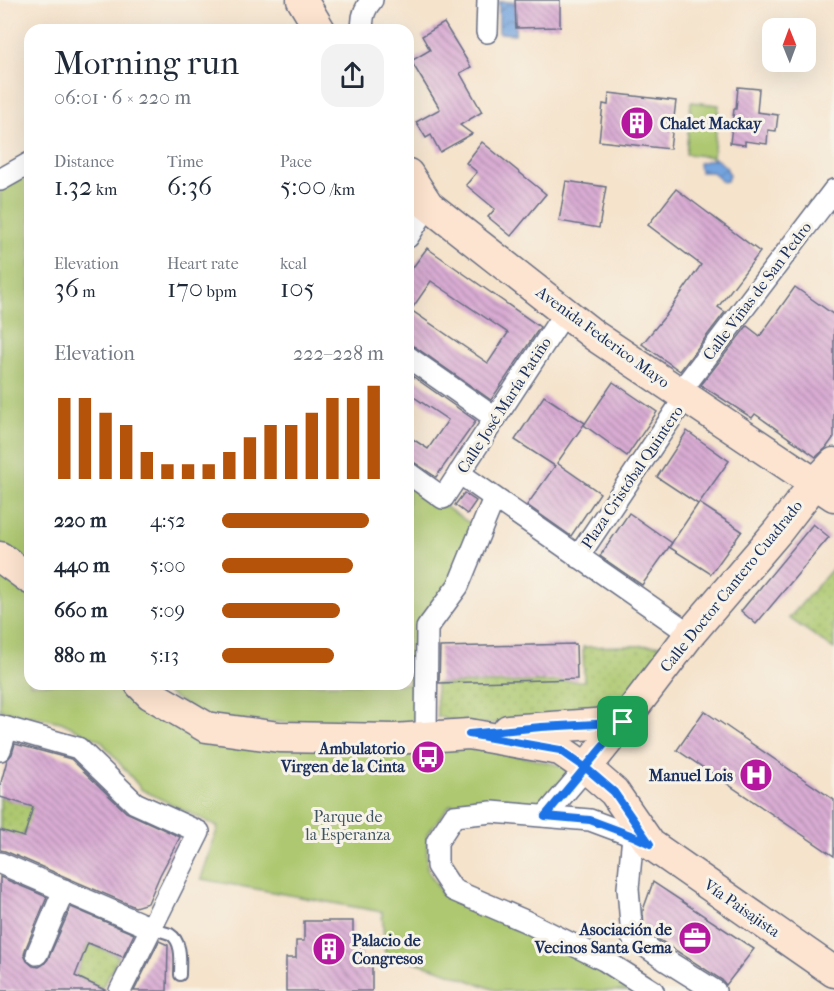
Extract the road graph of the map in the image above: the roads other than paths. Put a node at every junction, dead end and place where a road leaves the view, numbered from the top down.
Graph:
1 (302, 0) edge
2 (372, 0) edge
3 (488, 0) edge
4 (316, 24) edge
5 (362, 24) edge
6 (488, 32) dead end
7 (24, 166) edge
8 (0, 180) edge
9 (414, 183) edge
10 (834, 190) edge
11 (428, 205) junction
12 (414, 227) edge
13 (565, 312) junction
14 (414, 361) edge
15 (683, 394) junction
16 (495, 418) junction
17 (459, 474) junction
18 (414, 477) edge
19 (828, 480) edge
20 (494, 498) junction
21 (0, 557) edge
22 (578, 557) junction
23 (24, 575) edge
24 (690, 634) junction
25 (146, 690) edge
26 (623, 722) junction
27 (3, 727) edge
28 (469, 734) junction
29 (426, 737) junction
30 (0, 750) edge
31 (586, 768) junction
32 (545, 816) junction
33 (642, 840) junction
34 (0, 863) edge
35 (64, 890) junction
36 (151, 928) junction
37 (37, 954) dead end
38 (834, 972) edge
39 (180, 975) dead end
40 (120, 991) edge
41 (653, 991) edge
42 (715, 991) edge

1 - 4 street
2 - 5 street
3 - 6 street
7 - 8 street
9 - 11 street, Avenida Federico Mayo
10 - 15 street, Calle Viñas de San Pedro
11 - 12 street
11 - 13 street, Avenida Federico Mayo
13 - 15 street, Avenida Federico Mayo
13 - 16 street, Calle José María Patiño
14 - 16 street
15 - 19 street, Avenida Federico Mayo
15 - 22 street, Plaza Cristóbal Quintero
16 - 17 street, Calle José María Patiño
17 - 18 street, Calle José María Patiño
17 - 20 street
19 - 24 street, Calle Doctor Cantero Cuadrado
20 - 22 street
20 - 29 street
21 - 23 street
22 - 24 street
24 - 26 street, Calle Doctor Cantero Cuadrado
25 - 29 street
26 - 28 street
26 - 31 street, Calle Doctor Cantero Cuadrado
27 - 30 street
27 - 36 street
28 - 29 street
28 - 31 street
31 - 32 street
31 - 33 street
32 - 33 street
32 - 41 street
33 - 38 street, Vía Paisajista
33 - 42 street
34 - 35 street
35 - 36 street
35 - 37 street
36 - 39 lane
36 - 40 street

